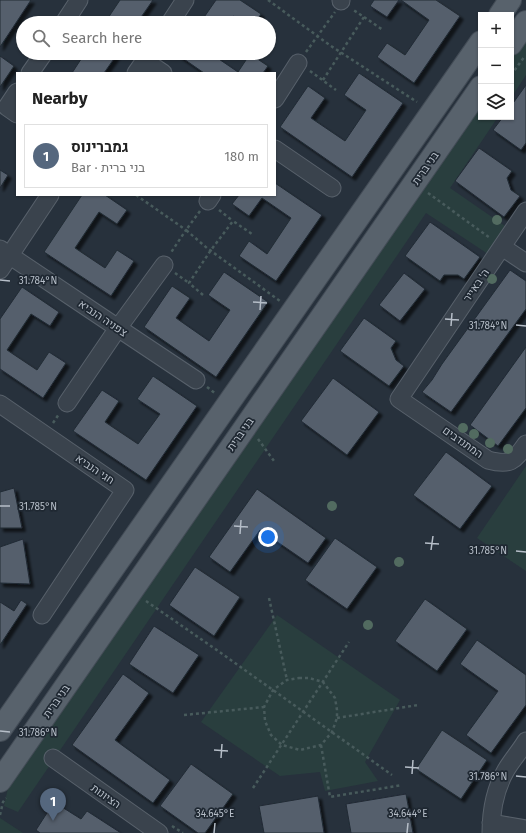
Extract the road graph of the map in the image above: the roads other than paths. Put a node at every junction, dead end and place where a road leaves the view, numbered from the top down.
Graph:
1 (79, 0) edge
2 (185, 0) edge
3 (510, 0) edge
4 (502, 12) edge
5 (69, 16) edge
6 (175, 16) edge
7 (526, 22) edge
8 (514, 40) edge
9 (478, 46) edge
10 (301, 59) road end
11 (39, 60) edge
12 (144, 62) edge
13 (31, 72) edge
14 (161, 72) edge
15 (478, 91) edge
16 (16, 94) edge
17 (276, 97) edge
18 (16, 113) edge
19 (276, 150) edge
20 (332, 188) dead end
21 (49, 196) edge
22 (526, 211) edge
23 (502, 246) junction
24 (5, 252) edge
25 (168, 258) road end
26 (526, 263) edge
27 (0, 270) edge
28 (118, 328) junction
29 (196, 380) dead end
30 (399, 399) joint
31 (67, 402) road end
32 (0, 404) edge
33 (526, 444) edge
34 (42, 616) dead end
35 (0, 730) edge
36 (526, 741) edge
37 (53, 758) dead end
38 (1, 792) edge
39 (491, 828) edge
40 (526, 829) edge
41 (159, 833) edge

1 - 5 street
2 - 6 street
3 - 4 main road
7 - 8 main road
9 - 35 main road
10 - 17 street
11 - 13 street
12 - 14 street
15 - 38 main road, בני ברית
16 - 18 street
19 - 20 street
21 - 24 street
22 - 23 street, ה' באייר
23 - 26 street
23 - 30 street, ה' באייר
24 - 27 street
24 - 28 street, צפניה הנביא
25 - 28 street
28 - 29 street, צפניה הנביא
28 - 31 street
30 - 33 street, המתנדבים
32 - 34 street, חגי הנביא
36 - 39 street
37 - 41 street, הציונות
39 - 40 street

